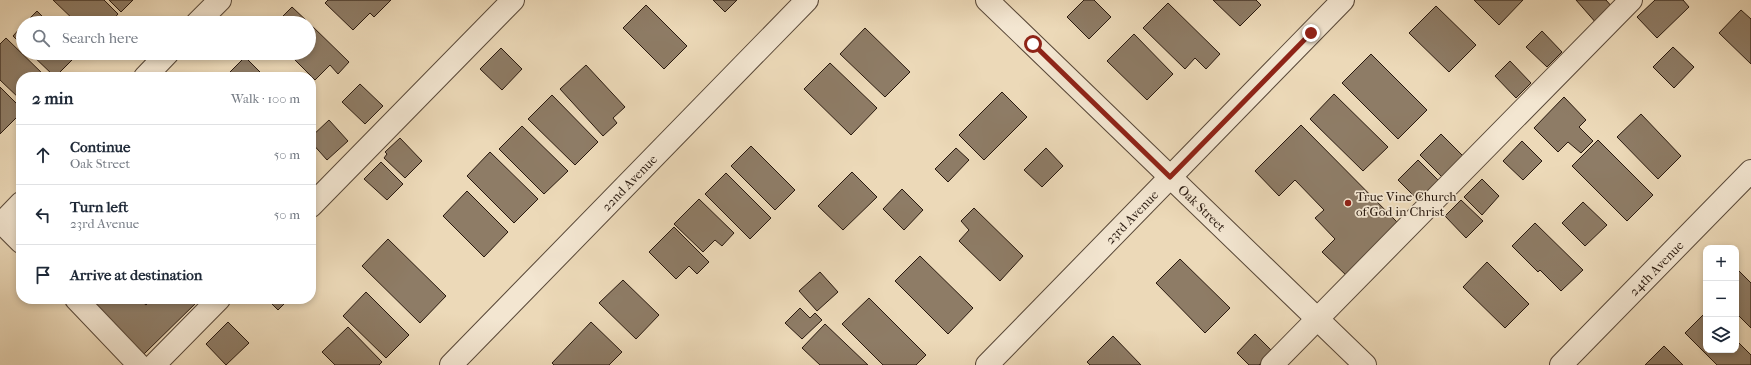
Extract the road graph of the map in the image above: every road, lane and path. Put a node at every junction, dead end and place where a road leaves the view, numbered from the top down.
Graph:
1 (220, 0) edge
2 (513, 0) edge
3 (807, 0) edge
4 (987, 0) edge
5 (1343, 0) edge
6 (1631, 0) edge
7 (204, 16) edge
8 (161, 60) edge
9 (149, 72) edge
10 (1751, 171) edge
11 (1170, 177) junction
12 (316, 201) edge
13 (16, 208) edge
14 (1, 223) edge
15 (16, 237) edge
16 (81, 304) edge
17 (214, 304) edge
18 (1317, 319) junction
19 (140, 365) edge
20 (154, 365) edge
21 (451, 365) edge
22 (987, 365) edge
23 (1272, 365) edge
24 (1365, 365) edge
25 (1561, 365) edge

1 - 7 street
2 - 12 street
3 - 21 street, 22nd Avenue
4 - 11 street, Oak Street
5 - 11 street, 23rd Avenue
6 - 18 street
8 - 9 street
10 - 25 street, 24th Avenue
11 - 18 street, Oak Street
11 - 22 street, 23rd Avenue
13 - 14 street
14 - 15 street
16 - 19 street
17 - 20 street
18 - 23 street
18 - 24 street, Oak Street

